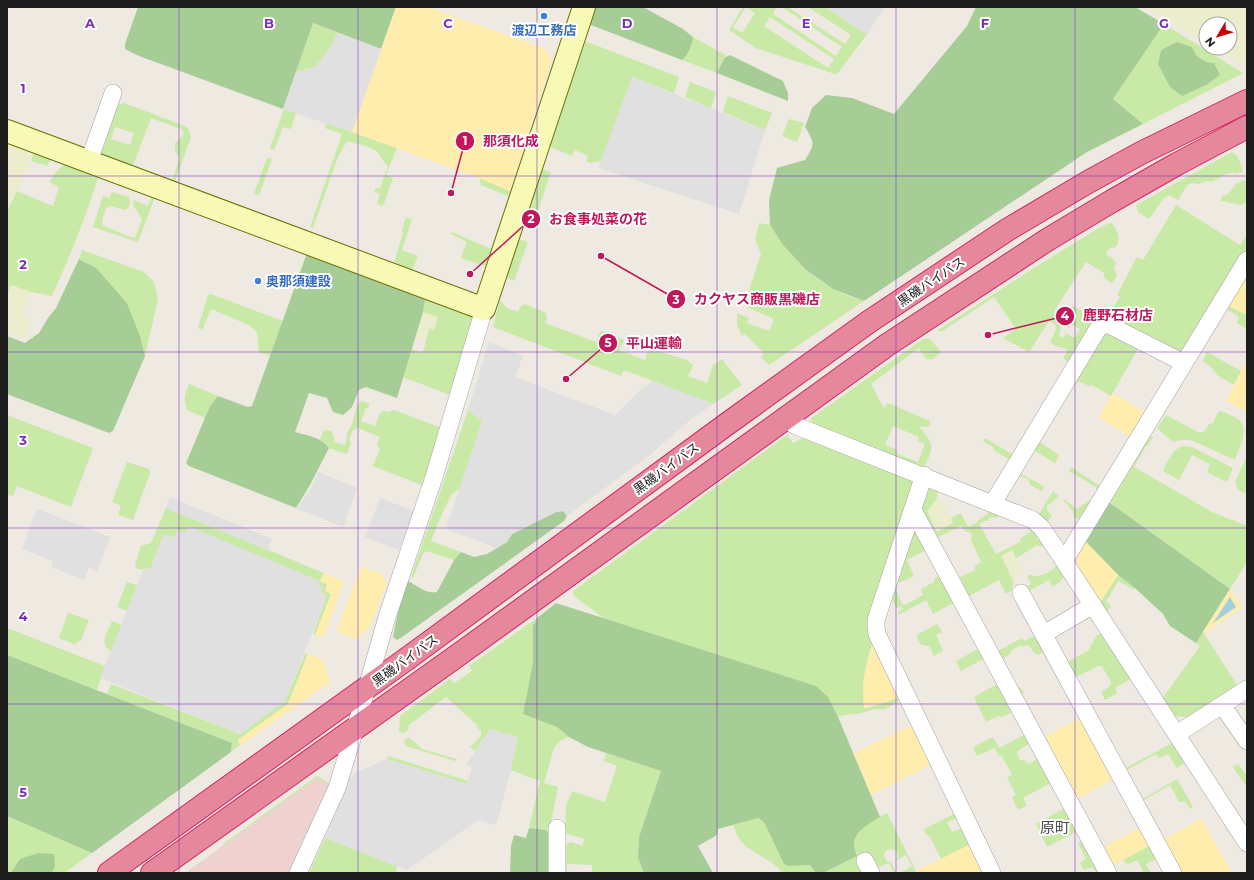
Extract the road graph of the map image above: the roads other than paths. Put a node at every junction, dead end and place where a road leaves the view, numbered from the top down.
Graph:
1 (584, 7) edge
2 (113, 92) dead end
3 (1247, 101) edge
4 (1247, 127) edge
5 (7, 131) edge
6 (89, 161) junction
7 (1247, 260) edge
8 (484, 309) junction
9 (1184, 363) junction
10 (788, 417) junction
11 (924, 475) junction
12 (993, 503) junction
13 (913, 510) junction
14 (1064, 561) junction
15 (1021, 593) dead end
16 (1093, 605) junction
17 (1044, 634) junction
18 (367, 687) junction
19 (1247, 689) edge
20 (1222, 706) junction
21 (356, 726) junction
22 (1177, 734) junction
23 (1247, 741) edge
24 (557, 828) dead end
25 (1247, 843) edge
26 (109, 873) edge
27 (152, 873) edge
28 (298, 873) edge
29 (557, 873) edge
30 (992, 873) edge
31 (1108, 873) edge
32 (1173, 873) edge

1 - 8 street
2 - 6 street
3 - 18 highway, 黒磯バイパス
4 - 10 highway, 黒磯バイパス
5 - 6 street
6 - 8 street
7 - 9 street
8 - 18 street
9 - 12 street
9 - 14 street
10 - 11 street
10 - 21 highway, 黒磯バイパス
11 - 12 street
11 - 13 street
12 - 14 street
13 - 30 street
13 - 31 street
14 - 16 street
15 - 17 street
16 - 17 street
16 - 22 street
17 - 32 street
18 - 21 street
18 - 26 highway, 黒磯バイパス
19 - 20 street
20 - 22 street
20 - 23 street
21 - 27 highway, 黒磯バイパス
21 - 28 street
22 - 25 street
24 - 29 street

